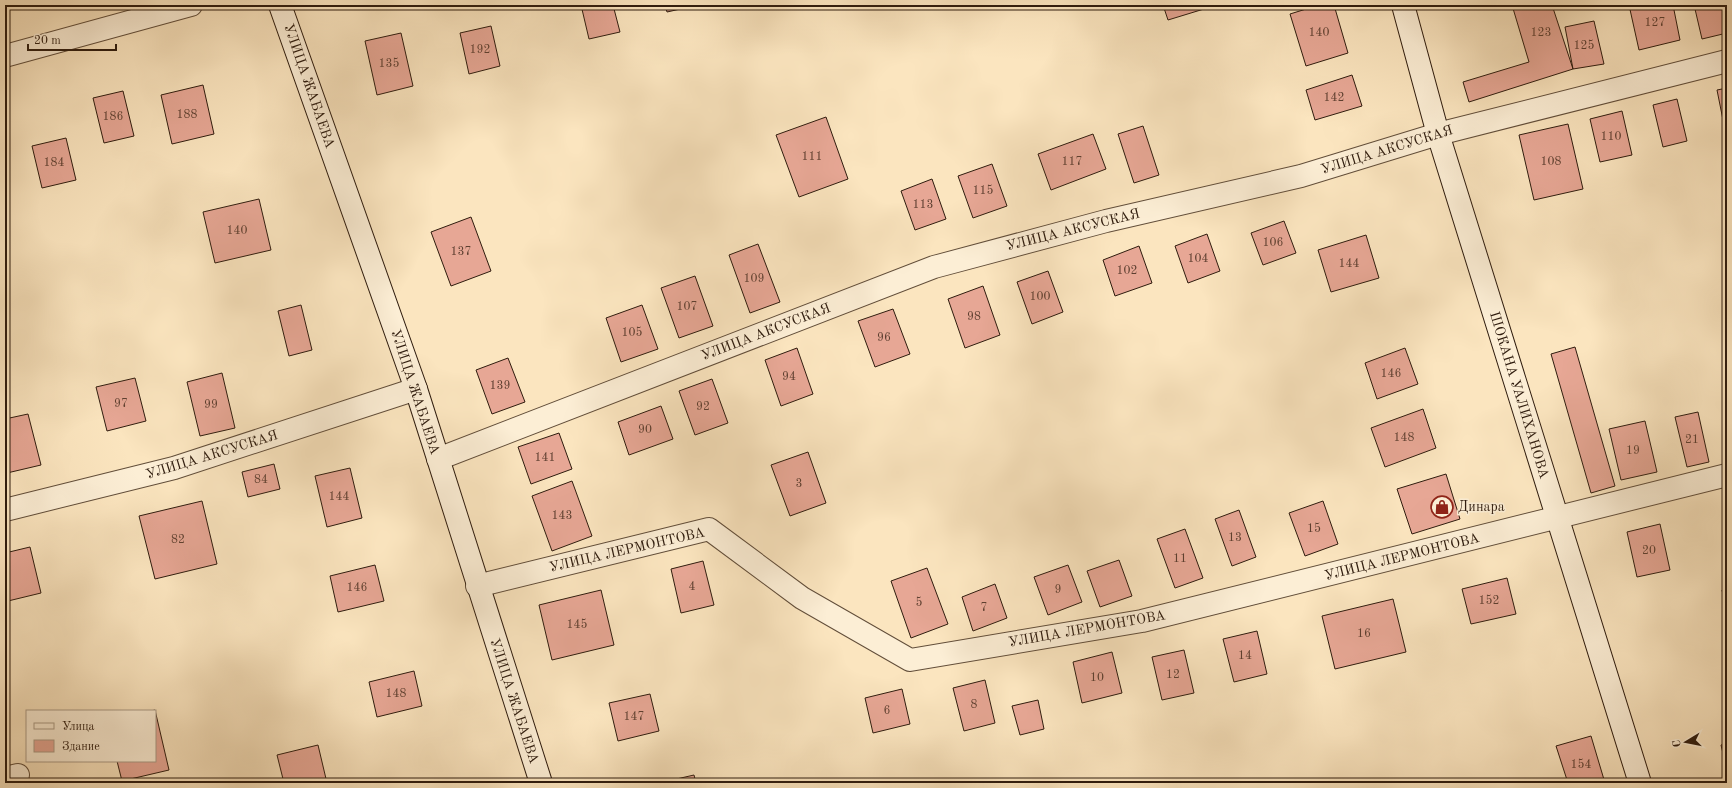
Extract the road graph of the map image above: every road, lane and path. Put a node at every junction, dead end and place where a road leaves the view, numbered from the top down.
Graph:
1 (191, 5) edge
2 (280, 5) edge
3 (1404, 5) edge
4 (5, 56) edge
5 (1727, 61) edge
6 (1438, 134) junction
7 (416, 389) junction
8 (438, 459) junction
9 (1727, 475) edge
10 (5, 510) edge
11 (1558, 518) junction
12 (477, 586) junction
13 (541, 783) edge
14 (1640, 783) edge

1 - 4 street
2 - 7 street, УЛИЦА ЖАБАЕВА
3 - 6 street, ШОКАНА УАЛИХАНОВА
5 - 6 street, УЛИЦА АКСУСКАЯ
6 - 8 street, УЛИЦА АКСУСКАЯ
6 - 11 street, ШОКАНА УАЛИХАНОВА
7 - 8 street, УЛИЦА ЖАБАЕВА
7 - 10 street, УЛИЦА АКСУСКАЯ
8 - 12 street, УЛИЦА ЖАБАЕВА
9 - 11 street, УЛИЦА ЛЕРМОНТОВА
11 - 12 street, УЛИЦА ЛЕРМОНТОВА
11 - 14 street, ШОКАНА УАЛИХАНОВА
12 - 13 street, УЛИЦА ЖАБАЕВА

